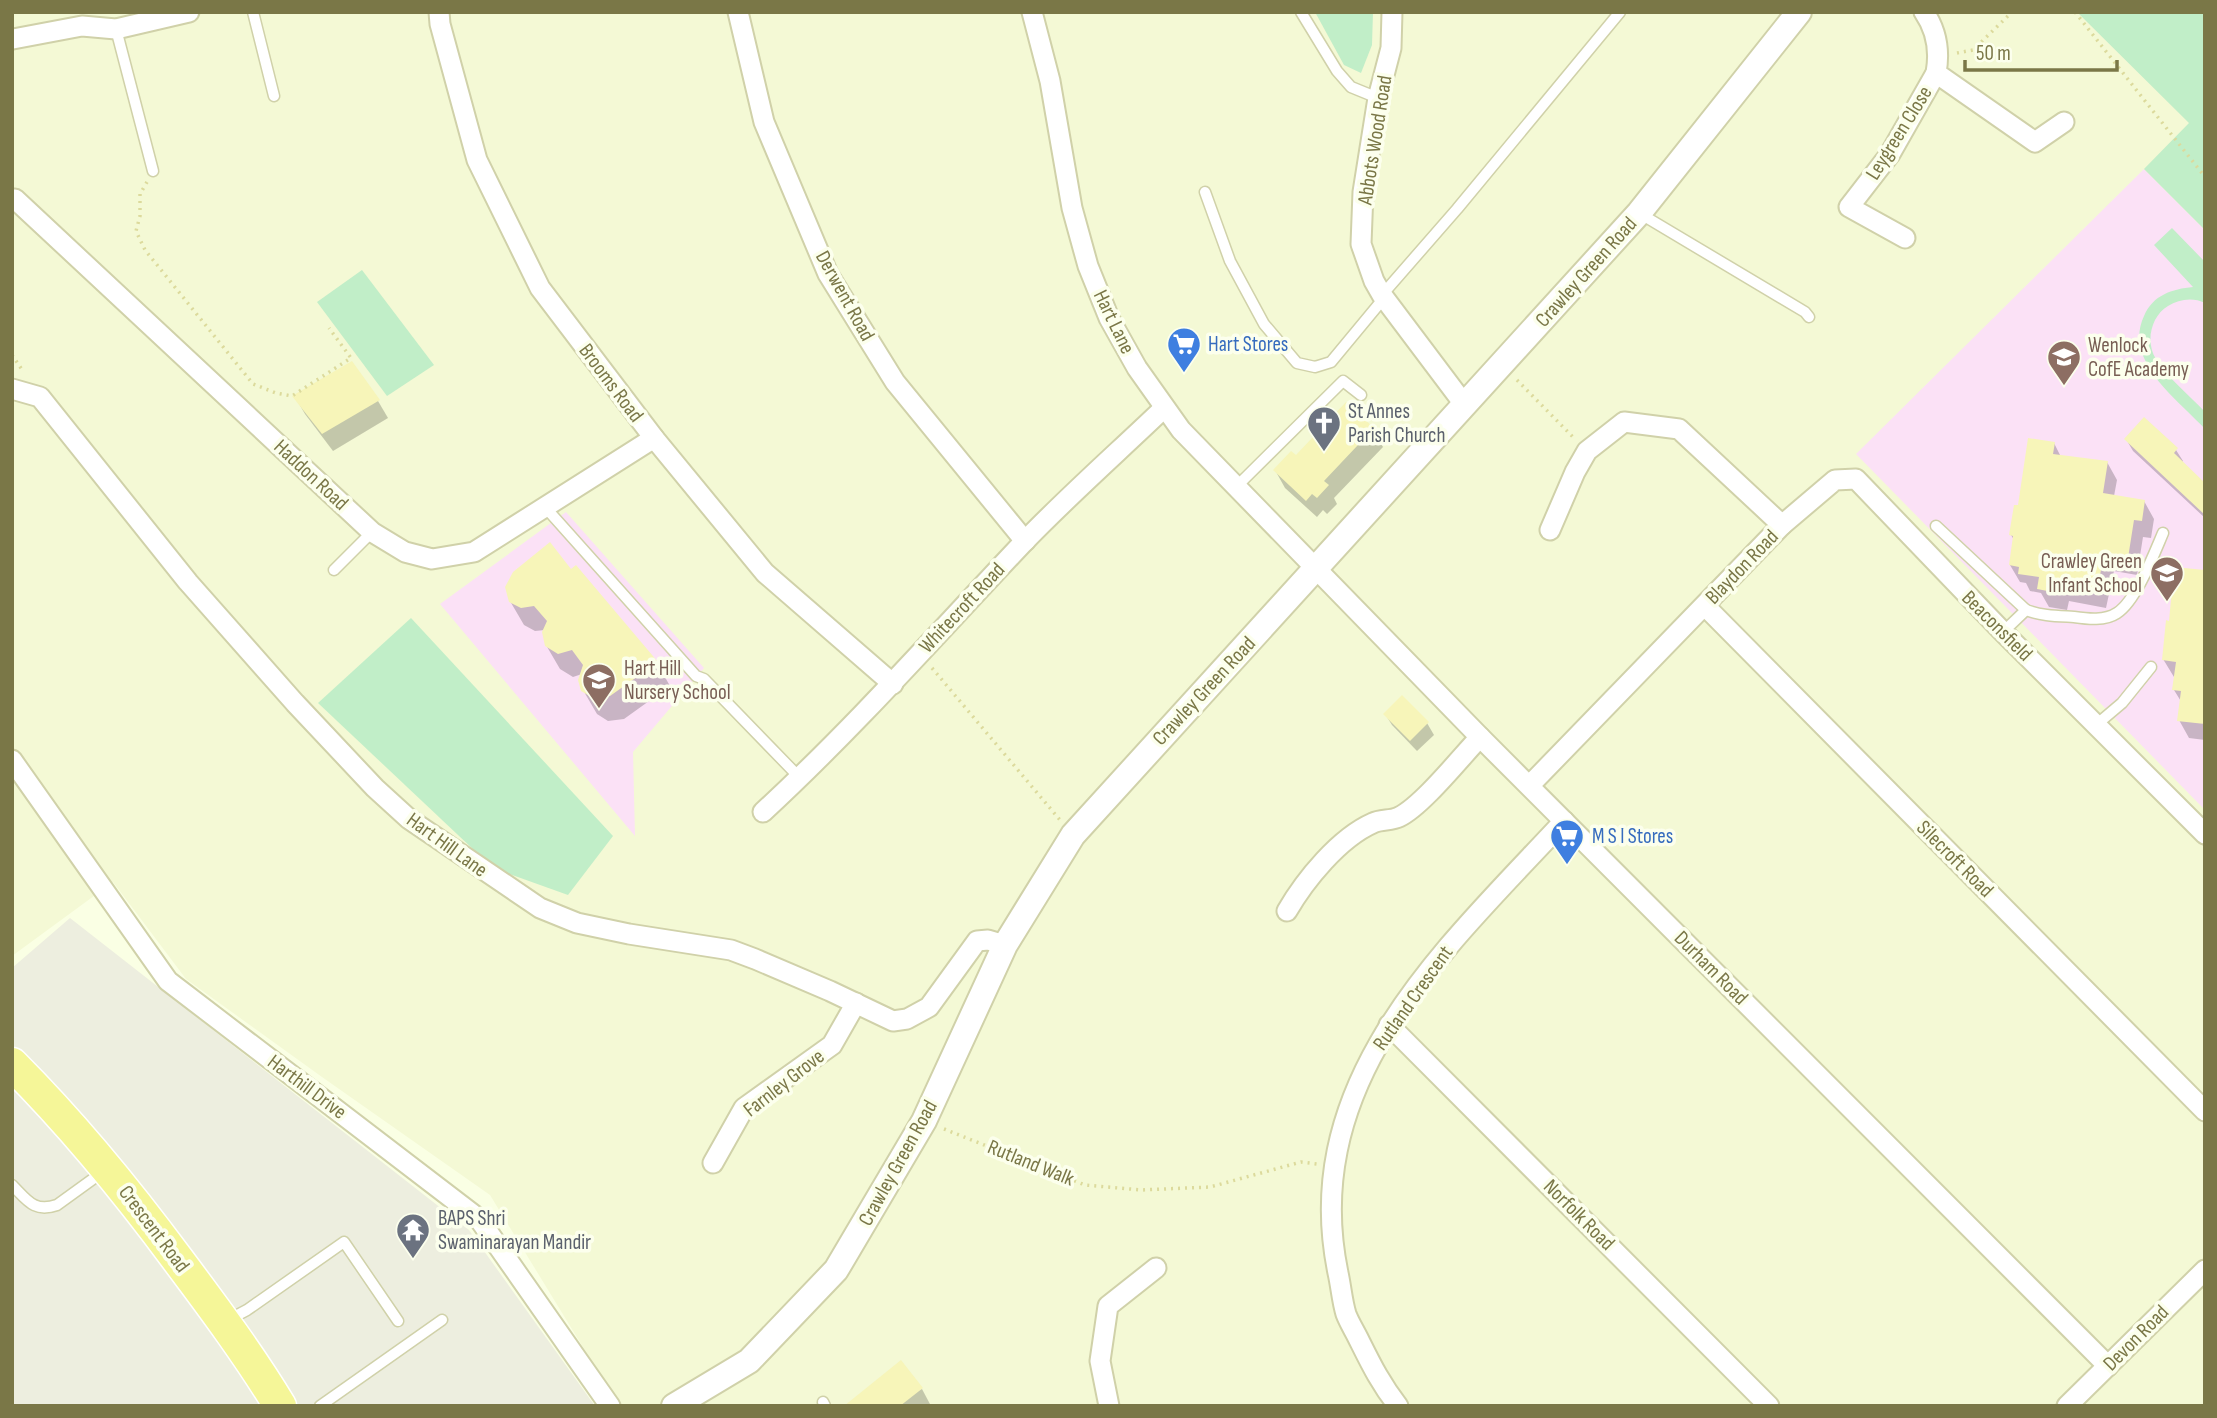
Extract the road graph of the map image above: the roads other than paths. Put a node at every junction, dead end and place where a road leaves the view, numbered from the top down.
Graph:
1 (189, 12) edge
2 (253, 12) edge
3 (439, 12) edge
4 (738, 12) edge
5 (1032, 12) edge
6 (1301, 12) edge
7 (1392, 12) edge
8 (1620, 12) edge
9 (1800, 12) edge
10 (1924, 12) edge
11 (80, 19) edge
12 (116, 29) junction
13 (13, 39) edge
14 (1938, 65) junction
15 (274, 96) dead end
16 (1378, 98) junction
17 (2064, 122) dead end
18 (153, 171) road end
19 (1206, 191) dead end
20 (15, 199) dead end
21 (1639, 213) junction
22 (1905, 238) dead end
23 (1383, 297) junction
24 (1809, 317) dead end
25 (12, 389) edge
26 (1361, 395) dead end
27 (1464, 404) junction
28 (1164, 408) junction
29 (654, 438) junction
30 (1236, 487) junction
31 (545, 507) junction
32 (1782, 525) junction
33 (1936, 526) dead end
34 (1550, 530) dead end
35 (372, 532) junction
36 (2163, 533) dead end
37 (1025, 541) junction
38 (1317, 569) junction
39 (334, 570) dead end
40 (1704, 606) junction
41 (2026, 610) junction
42 (2003, 632) junction
43 (2151, 667) dead end
44 (892, 684) junction
45 (2096, 725) junction
46 (1480, 737) junction
47 (12, 760) edge
48 (800, 778) junction
49 (1530, 786) junction
50 (763, 812) dead end
51 (1564, 821) junction
52 (2205, 834) edge
53 (1287, 911) dead end
54 (1005, 945) junction
55 (856, 1003) junction
56 (1389, 1025) junction
57 (12, 1064) edge
58 (2205, 1111) edge
59 (713, 1163) dead end
60 (108, 1169) junction
61 (12, 1185) edge
62 (1156, 1268) dead end
63 (2205, 1270) edge
64 (442, 1320) dead end
65 (398, 1321) dead end
66 (224, 1322) junction
67 (2108, 1366) junction
68 (280, 1406) edge
69 (320, 1406) edge
70 (610, 1406) edge
71 (674, 1406) edge
72 (1109, 1406) edge
73 (1398, 1406) edge
74 (1769, 1406) edge
75 (2067, 1406) edge

1 - 12 street
2 - 15 lane
3 - 29 street, Brooms Road
4 - 37 street, Derwent Road
5 - 28 street, Hart Lane
6 - 16 lane
7 - 16 street, Abbots Wood Road
8 - 23 lane
9 - 21 street, Crawley Green Road
10 - 14 street
11 - 12 street
11 - 13 street
12 - 18 lane
14 - 17 street, Leygreen Close
14 - 22 street, Leygreen Close
16 - 23 street, Abbots Wood Road
19 - 23 lane
20 - 35 street, Haddon Road
21 - 24 lane
21 - 27 street, Crawley Green Road
23 - 27 street, Abbots Wood Road
25 - 55 street, Hart Hill Lane
26 - 30 lane
27 - 38 street, Crawley Green Road
28 - 30 street, Hart Lane
28 - 37 street, Whitecroft Road
29 - 31 street, Haddon Road
29 - 44 street, Brooms Road
30 - 38 street, Hart Lane
31 - 35 street, Haddon Road
31 - 48 lane
32 - 34 street, Blaydon Road
32 - 40 street, Blaydon Road
32 - 42 street, Beaconsfield
33 - 41 lane
35 - 39 lane
36 - 41 lane
37 - 44 street, Whitecroft Road
38 - 46 street, Durham Road
38 - 54 street, Crawley Green Road
40 - 49 street, Blaydon Road
40 - 58 street, Silecroft Road
41 - 42 lane
42 - 45 street, Beaconsfield
43 - 45 lane
44 - 48 street, Whitecroft Road
45 - 52 street, Beaconsfield
46 - 49 street, Durham Road
46 - 53 street
47 - 70 street, Harthill Drive
48 - 50 street, Whitecroft Road
49 - 51 street, Durham Road
51 - 56 street, Rutland Crescent
51 - 67 street, Durham Road
54 - 55 street, Hart Hill Lane
54 - 71 street, Crawley Green Road
55 - 59 street, Farnley Grove
56 - 73 street, Rutland Crescent
56 - 74 street, Norfolk Road
57 - 60 highway, Crescent Road
60 - 61 lane
60 - 66 highway, Crescent Road
62 - 72 street
63 - 67 street, Devon Road
64 - 69 lane
65 - 66 lane
66 - 68 highway, Crescent Road
67 - 75 street, Devon Road

